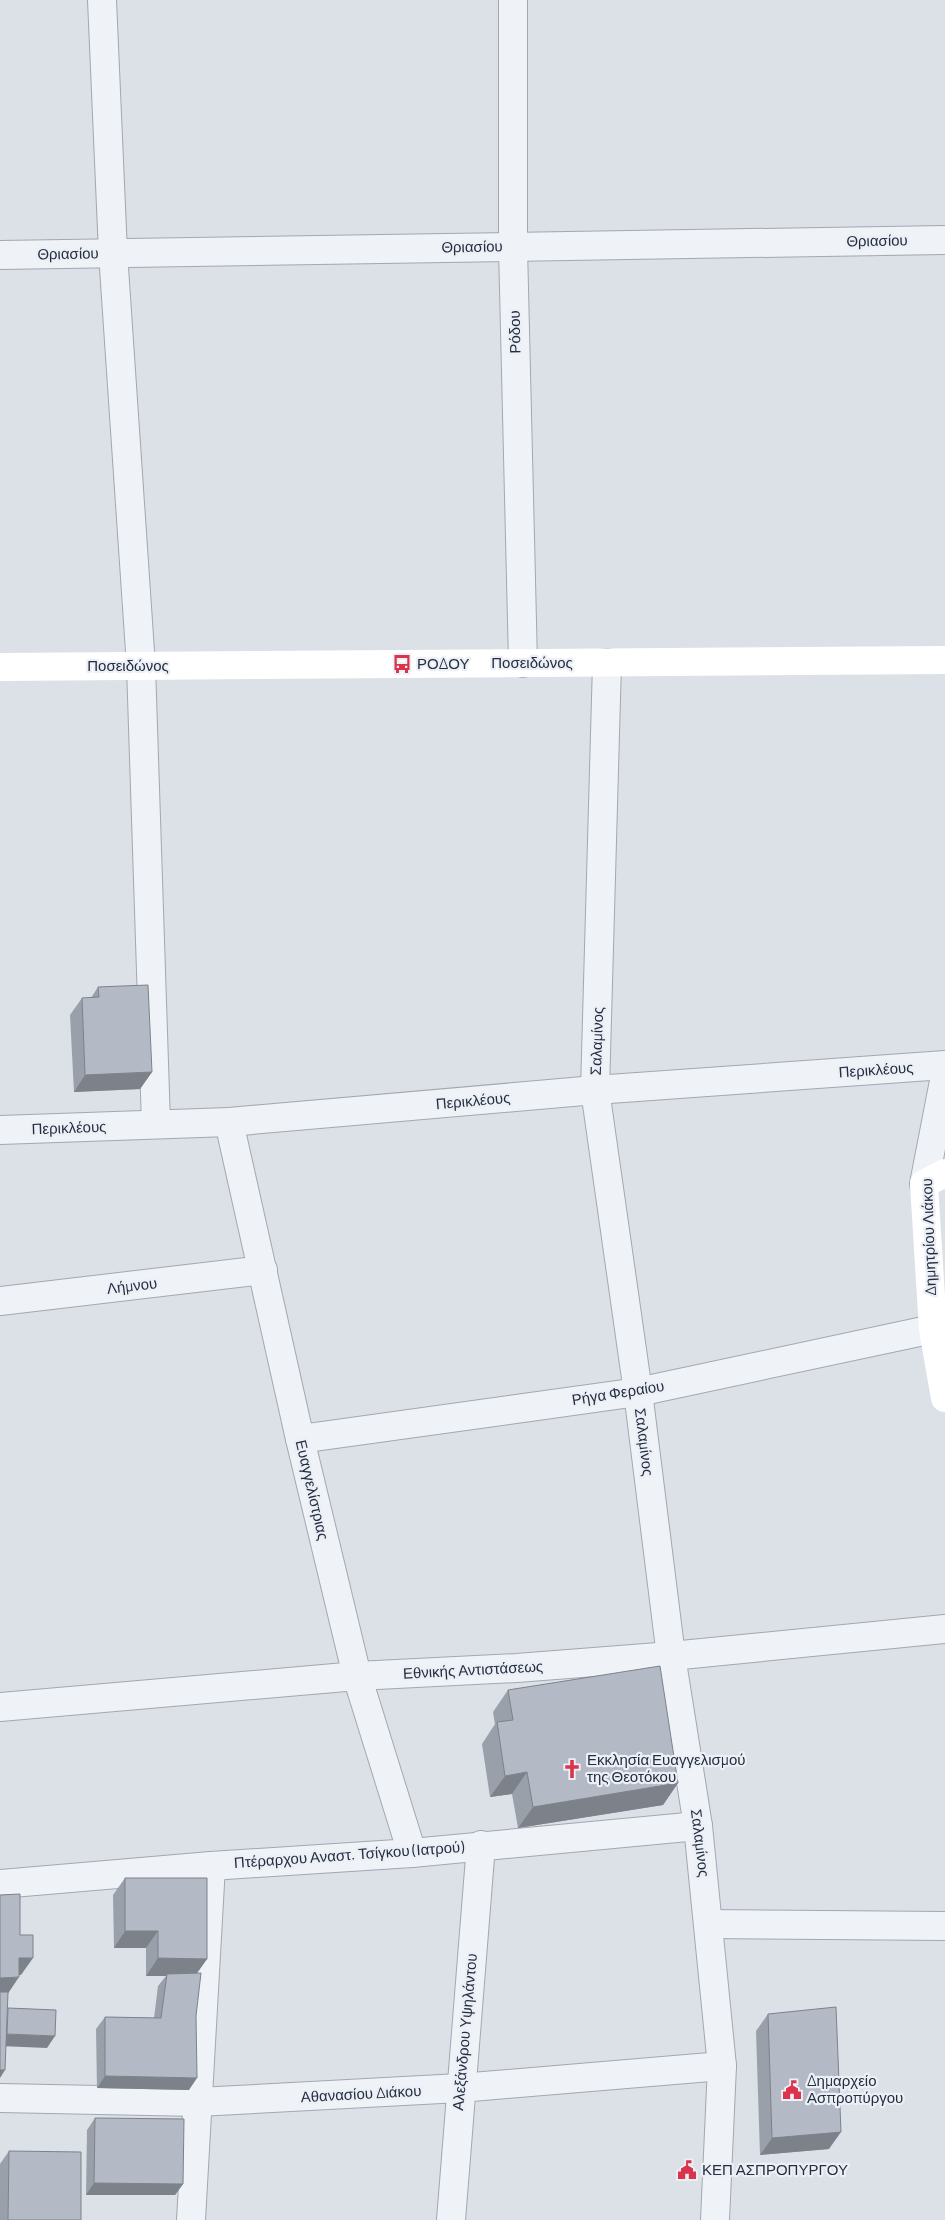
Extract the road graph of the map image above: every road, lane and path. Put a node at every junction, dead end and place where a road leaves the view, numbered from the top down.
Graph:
1 (102, 0) edge
2 (513, 0) edge
3 (945, 240) edge
4 (513, 247) junction
5 (113, 253) junction
6 (0, 255) edge
7 (945, 660) edge
8 (523, 663) junction
9 (607, 663) junction
10 (141, 666) junction
11 (0, 667) edge
12 (945, 1065) edge
13 (945, 1076) edge
14 (595, 1090) junction
15 (229, 1122) junction
16 (156, 1124) junction
17 (0, 1130) edge
18 (934, 1178) edge
19 (264, 1270) junction
20 (0, 1301) edge
21 (933, 1329) junction
22 (638, 1392) junction
23 (945, 1398) edge
24 (300, 1439) junction
25 (945, 1629) edge
26 (672, 1656) junction
27 (357, 1676) junction
28 (0, 1708) edge
29 (698, 1826) junction
30 (481, 1845) junction
31 (412, 1853) junction
32 (211, 1866) junction
33 (0, 1884) edge
34 (709, 1924) junction
35 (945, 1926) edge
36 (722, 2066) junction
37 (460, 2088) junction
38 (0, 2098) edge
39 (198, 2102) junction
40 (191, 2220) edge
41 (451, 2220) edge
42 (715, 2220) edge

1 - 5 street
2 - 4 street, Ρόδου
3 - 4 street, Θριασίου
4 - 5 street, Θριασίου
4 - 8 street, Ρόδου
5 - 6 street, Θριασίου
5 - 10 street
7 - 9 street, Ποσειδώνος
8 - 9 street, Ποσειδώνος
8 - 10 street, Ποσειδώνος
9 - 14 street, Σαλαμίνος
10 - 11 street, Ποσειδώνος
10 - 16 street
12 - 14 street, Περικλέους
13 - 18 street, Δημητρίου Λιάκου
14 - 15 street, Περικλέους
14 - 22 street, Σαλαμίνος
15 - 16 street, Περικλέους
15 - 19 street, Ευαγγελίστριας
16 - 17 street, Περικλέους
18 - 21 street, Δημητρίου Λιάκου
19 - 20 street, Λήμνου
19 - 24 street, Ευαγγελίστριας
21 - 22 street, Ρήγα Φεραίου
21 - 23 street, Δημητρίου Λιάκου
22 - 24 street, Ρήγα Φεραίου
22 - 26 street, Σαλαμίνος
24 - 27 street, Ευαγγελίστριας
25 - 26 street, Εθνικής Αντιστάσεως
26 - 27 street, Εθνικής Αντιστάσεως
26 - 29 street, Σαλαμίνος
27 - 28 street, Εθνικής Αντιστάσεως
27 - 31 street, Ευαγγελίστριας
29 - 30 street, Πτέραρχου Αναστ. Τσίγκου (Ιατρού)
29 - 34 street, Σαλαμίνος
30 - 31 street, Πτέραρχου Αναστ. Τσίγκου (Ιατρού)
30 - 37 street, Αλεξάνδρου Υψηλάντου
31 - 32 street, Πτέραρχου Αναστ. Τσίγκου (Ιατρού)
32 - 33 street, Πτέραρχου Αναστ. Τσίγκου (Ιατρού)
32 - 39 street
34 - 35 street
34 - 36 street, Σαλαμίνος
36 - 37 street, Αθανασίου Διάκου
36 - 42 street, Σαλαμίνος
37 - 39 street, Αθανασίου Διάκου
37 - 41 street, Αλεξάνδρου Υψηλάντου
38 - 39 street, Αθανασίου Διάκου
39 - 40 street

